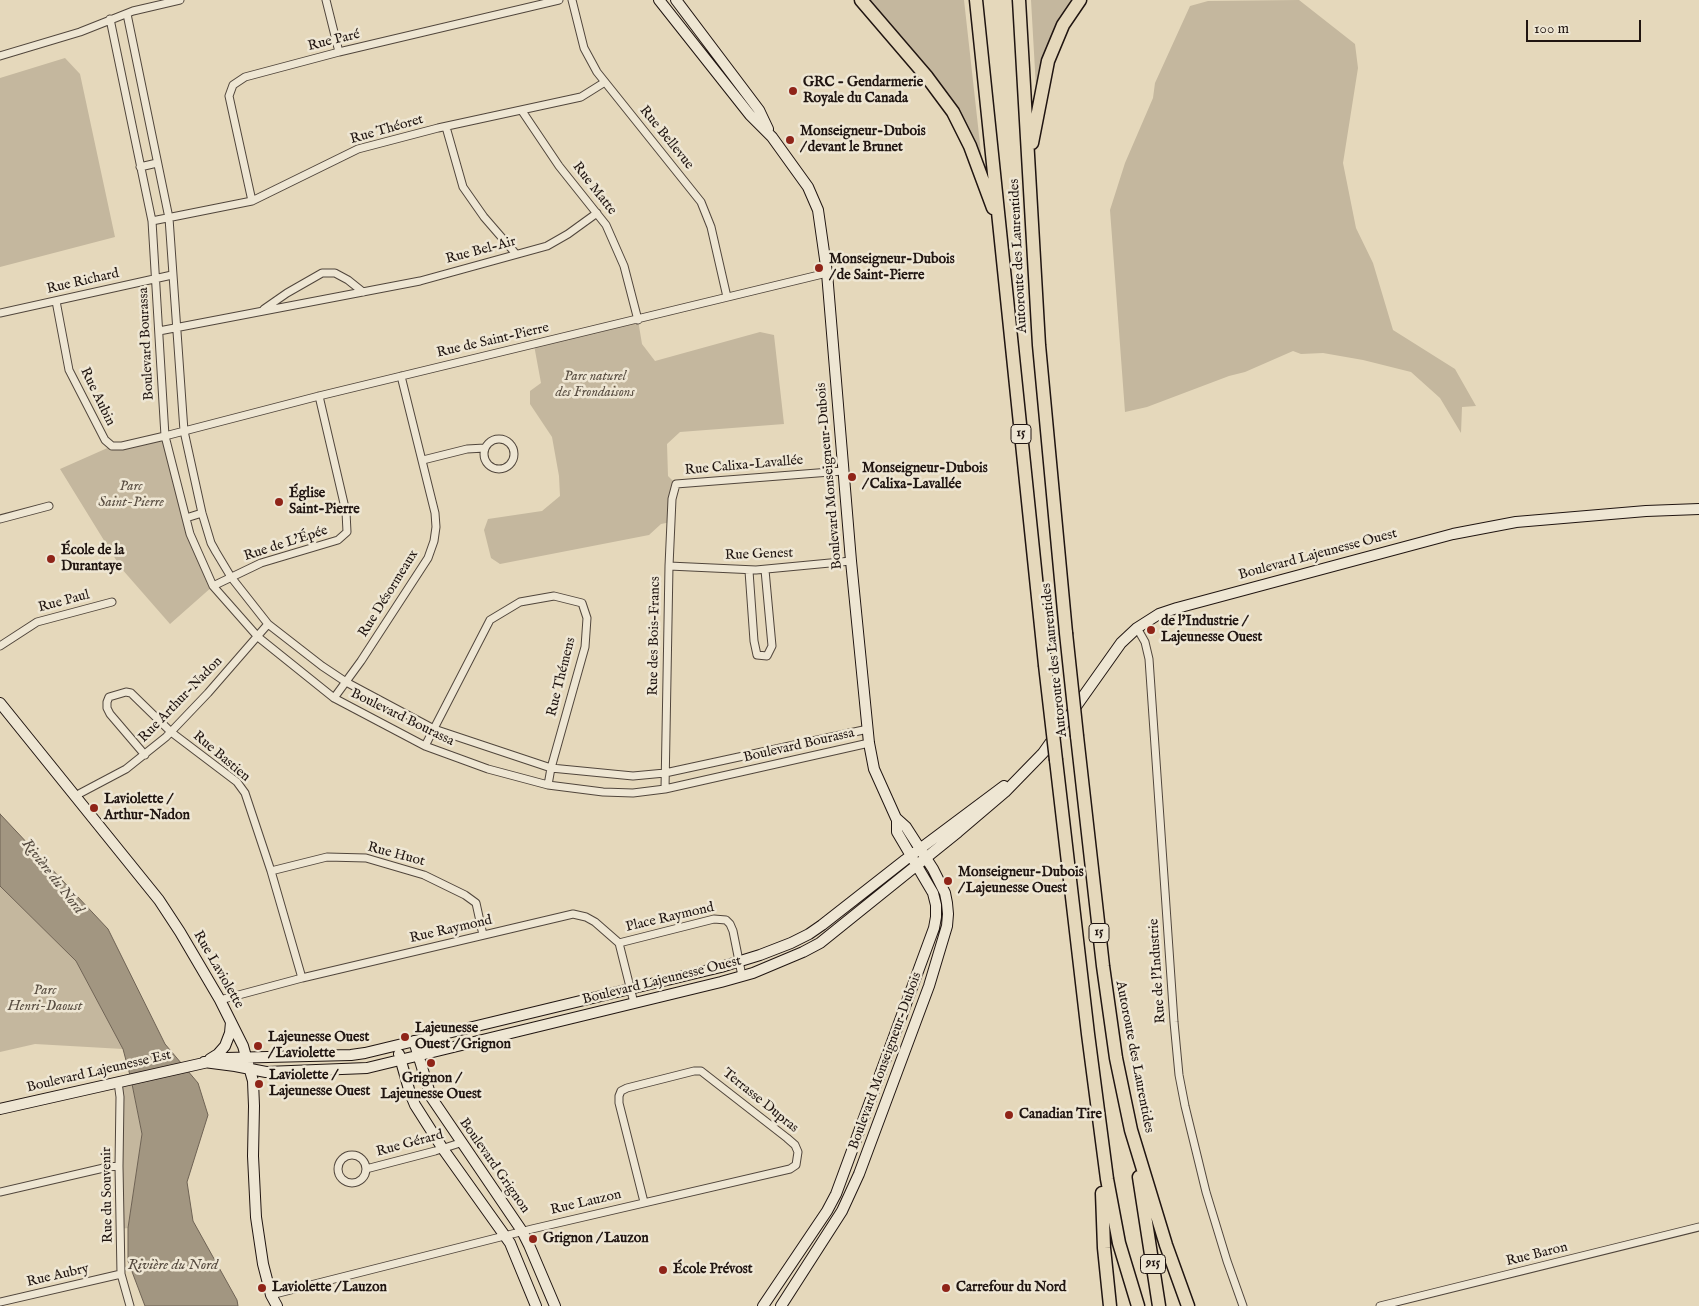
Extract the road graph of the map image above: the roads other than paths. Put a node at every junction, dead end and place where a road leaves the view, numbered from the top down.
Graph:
1 (180, 0) edge
2 (326, 0) edge
3 (559, 0) edge
4 (572, 0) edge
5 (659, 0) edge
6 (676, 0) edge
7 (860, 0) edge
8 (976, 0) edge
9 (1019, 0) edge
10 (1080, 0) edge
11 (126, 14) junction
12 (110, 19) junction
13 (339, 52) junction
14 (0, 56) edge
15 (605, 82) junction
16 (522, 111) junction
17 (446, 127) junction
18 (772, 137) junction
19 (157, 163) junction
20 (1028, 165) junction
21 (140, 166) junction
22 (252, 201) junction
23 (597, 213) junction
24 (168, 217) junction
25 (152, 221) junction
26 (1000, 227) junction
27 (516, 254) junction
28 (827, 273) junction
29 (172, 275) junction
30 (156, 278) junction
31 (363, 292) junction
32 (727, 297) junction
33 (56, 301) junction
34 (261, 311) junction
35 (0, 313) edge
36 (638, 320) junction
37 (176, 328) junction
38 (159, 331) junction
39 (401, 376) junction
40 (319, 396) junction
41 (184, 431) junction
42 (166, 436) junction
43 (485, 448) junction
44 (423, 460) junction
45 (843, 471) junction
46 (676, 484) joint
47 (49, 506) dead end
48 (1699, 509) edge
49 (202, 513) junction
50 (186, 518) junction
51 (0, 519) edge
52 (850, 561) junction
53 (669, 566) junction
54 (765, 570) junction
55 (749, 571) junction
56 (231, 576) junction
57 (213, 586) junction
58 (112, 602) dead end
59 (268, 624) junction
60 (1137, 628) junction
61 (258, 637) junction
62 (0, 646) edge
63 (346, 682) junction
64 (334, 698) junction
65 (0, 703) edge
66 (434, 729) junction
67 (868, 729) junction
68 (171, 732) junction
69 (870, 744) junction
70 (425, 746) junction
71 (145, 755) junction
72 (551, 768) junction
73 (665, 774) junction
74 (1020, 776) junction
75 (548, 785) junction
76 (665, 789) junction
77 (75, 796) junction
78 (897, 820) junction
79 (920, 848) junction
80 (911, 855) junction
81 (926, 858) junction
82 (917, 865) junction
83 (270, 871) junction
84 (484, 935) junction
85 (619, 942) junction
86 (739, 962) junction
87 (742, 976) junction
88 (302, 978) junction
89 (631, 988) junction
90 (220, 1000) junction
91 (634, 1003) junction
92 (231, 1020) junction
93 (414, 1041) junction
94 (397, 1045) junction
95 (418, 1056) junction
96 (247, 1058) junction
97 (401, 1060) junction
98 (199, 1063) junction
99 (250, 1070) junction
100 (118, 1082) junction
101 (0, 1109) edge
102 (1131, 1130) junction
103 (460, 1143) junction
104 (1101, 1143) junction
105 (443, 1148) junction
106 (119, 1166) junction
107 (366, 1169) junction
108 (790, 1169) joint
109 (0, 1192) edge
110 (644, 1202) junction
111 (1699, 1227) edge
112 (522, 1231) junction
113 (505, 1236) junction
114 (121, 1274) junction
115 (271, 1295) junction
116 (0, 1302) edge
117 (130, 1306) edge
118 (277, 1306) edge
119 (536, 1306) edge
120 (555, 1306) edge
121 (763, 1306) edge
122 (781, 1306) edge
123 (1110, 1306) edge
124 (1138, 1306) edge
125 (1159, 1306) edge
126 (1188, 1306) edge
127 (1243, 1306) edge
128 (1380, 1306) edge

1 - 11 street
2 - 13 street
3 - 13 street, Rue Paré
4 - 15 street, Rue Bellevue
5 - 18 street, Boulevard Monseigneur-Dubois
6 - 18 street, Boulevard Monseigneur-Dubois
7 - 26 highway
8 - 26 highway, Autoroute des Laurentides / 15
9 - 20 highway, Autoroute des Laurentides / 15
10 - 20 highway
11 - 12 street
11 - 19 street, Boulevard Bourassa
12 - 14 street
12 - 21 street, Boulevard Bourassa
13 - 22 street, Rue Paré
15 - 16 street, Rue Théoret
15 - 32 street, Rue Bellevue
16 - 17 street, Rue Théoret
16 - 23 street, Rue Matte
17 - 22 street, Rue Théoret
17 - 27 street
18 - 28 street, Boulevard Monseigneur-Dubois
19 - 21 street
19 - 24 street, Boulevard Bourassa
20 - 102 highway, Autoroute des Laurentides / 15, bridge
21 - 25 street, Boulevard Bourassa
22 - 24 street, Rue Théoret
23 - 27 street, Rue Bel-Air
23 - 36 street, Rue Matte
24 - 25 street, Rue Théoret
24 - 29 street, Boulevard Bourassa
25 - 30 street, Boulevard Bourassa
26 - 104 highway, Autoroute des Laurentides / 15, bridge
27 - 31 street, Rue Bel-Air
28 - 32 street, Rue de Saint-Pierre
28 - 45 street, Boulevard Monseigneur-Dubois
29 - 30 street, Rue Richard
29 - 37 street, Boulevard Bourassa
30 - 33 street, Rue Richard
30 - 38 street, Boulevard Bourassa
31 - 34 street, Rue Bel-Air
31 - 34 street, Rue Bel-Air
32 - 36 street, Rue de Saint-Pierre
33 - 35 street, Rue Richard
33 - 42 street, Rue Aubin
34 - 37 street, Rue Bel-Air
36 - 39 street, Rue de Saint-Pierre
37 - 38 street, Rue Bel-Air
37 - 41 street, Boulevard Bourassa
38 - 42 street, Boulevard Bourassa
39 - 40 street, Rue de Saint-Pierre
39 - 44 street, Rue Désormeaux
40 - 41 street, Rue de Saint-Pierre
40 - 56 street, Rue de L'Épée
41 - 42 street, Rue de Saint-Pierre
41 - 49 street, Boulevard Bourassa
42 - 50 street, Boulevard Bourassa
43 - 43 street
43 - 44 street
44 - 63 street, Rue Désormeaux
45 - 46 street, Rue Calixa-Lavallée
45 - 52 street, Boulevard Monseigneur-Dubois
46 - 53 street, Rue des Bois-Francs
47 - 51 street
48 - 60 street, Boulevard Lajeunesse Ouest
49 - 50 street
49 - 56 street, Boulevard Bourassa
50 - 57 street, Boulevard Bourassa
52 - 54 street, Rue Genest
52 - 67 street, Boulevard Monseigneur-Dubois
53 - 55 street, Rue Genest
53 - 73 street, Rue des Bois-Francs
54 - 55 street, Rue Genest
54 - 55 street
56 - 57 street, Rue de L'Épée
56 - 59 street, Boulevard Bourassa
57 - 61 street, Boulevard Bourassa
58 - 62 street, Rue Paul
59 - 61 street, Rue Arthur-Nadon
59 - 63 street, Boulevard Bourassa
60 - 74 street, Boulevard Lajeunesse Ouest
60 - 127 street, Rue de l'Industrie
61 - 64 street, Boulevard Bourassa
61 - 68 street, Rue Arthur-Nadon
63 - 64 street, Rue Désormeaux
63 - 66 street, Boulevard Bourassa
64 - 70 street, Boulevard Bourassa
65 - 77 street, Rue Laviolette
66 - 70 street, Rue Thémens
66 - 72 street, Boulevard Bourassa
66 - 72 street, Rue Thémens
67 - 69 street, Boulevard Monseigneur-Dubois
67 - 73 street, Boulevard Bourassa
68 - 71 street, Rue Arthur-Nadon
68 - 71 street, Rue Bastien
68 - 83 street, Rue Bastien
69 - 76 street, Boulevard Bourassa
69 - 78 street, Boulevard Monseigneur-Dubois
70 - 75 street, Boulevard Bourassa
71 - 77 street, Rue Arthur-Nadon
72 - 73 street, Boulevard Bourassa
72 - 75 street, Rue Thémens
73 - 76 street, Rue des Bois-Francs
74 - 79 street, Boulevard Lajeunesse Ouest
74 - 81 street, Boulevard Lajeunesse Ouest
75 - 76 street, Boulevard Bourassa
77 - 90 street, Rue Laviolette
78 - 79 street, Boulevard Monseigneur-Dubois
78 - 80 street, Boulevard Monseigneur-Dubois
79 - 80 street, Boulevard Lajeunesse Ouest
79 - 81 street, Boulevard Monseigneur-Dubois
80 - 82 street, Boulevard Monseigneur-Dubois
80 - 86 street, Boulevard Lajeunesse Ouest
81 - 82 street, Boulevard Lajeunesse Ouest
81 - 122 street, Boulevard Monseigneur-Dubois
82 - 87 street, Boulevard Lajeunesse Ouest
82 - 121 street, Boulevard Monseigneur-Dubois
83 - 84 street, Rue Huot
83 - 88 street, Rue Bastien
84 - 85 street, Rue Raymond
84 - 88 street, Rue Raymond
85 - 86 street, Place Raymond
85 - 89 street
86 - 87 street, Place Raymond
86 - 89 street, Boulevard Lajeunesse Ouest
87 - 91 street, Boulevard Lajeunesse Ouest
88 - 90 street, Rue Raymond
89 - 91 street
89 - 93 street, Boulevard Lajeunesse Ouest
90 - 92 street, Rue Laviolette
91 - 95 street, Boulevard Lajeunesse Ouest
92 - 96 street, Rue Laviolette
92 - 98 street
93 - 94 street, Boulevard Lajeunesse Ouest
93 - 95 street, Boulevard Grignon
94 - 96 street, Boulevard Lajeunesse Ouest
94 - 97 street
95 - 97 street, Boulevard Lajeunesse Ouest
95 - 103 street, Boulevard Grignon
96 - 98 street, Boulevard Lajeunesse Est
96 - 99 street, Rue Laviolette
97 - 99 street, Boulevard Lajeunesse Ouest
97 - 105 street
98 - 99 street, Boulevard Lajeunesse Est
98 - 100 street, Boulevard Lajeunesse Est
99 - 115 street, Rue Laviolette
100 - 101 street, Boulevard Lajeunesse Est
100 - 106 street, Rue du Souvenir
102 - 125 highway, 915
102 - 126 highway, Autoroute des Laurentides / 15
103 - 105 street, Rue Gérard
103 - 112 street, Boulevard Grignon
104 - 123 highway
104 - 124 highway, Autoroute des Laurentides / 15
105 - 107 street, Rue Gérard
105 - 113 street
106 - 109 street
106 - 114 street, Rue du Souvenir
107 - 107 street, Rue Gérard
108 - 110 street, Rue Lauzon
108 - 110 street, Terrasse Dupras
110 - 112 street, Rue Lauzon
111 - 128 street, Rue Baron
112 - 113 street, Rue Lauzon
112 - 120 street, Boulevard Grignon
113 - 115 street, Rue Lauzon
113 - 119 street
114 - 116 street, Rue Aubry
114 - 117 street, Rue du Souvenir
115 - 118 street, Rue Laviolette

